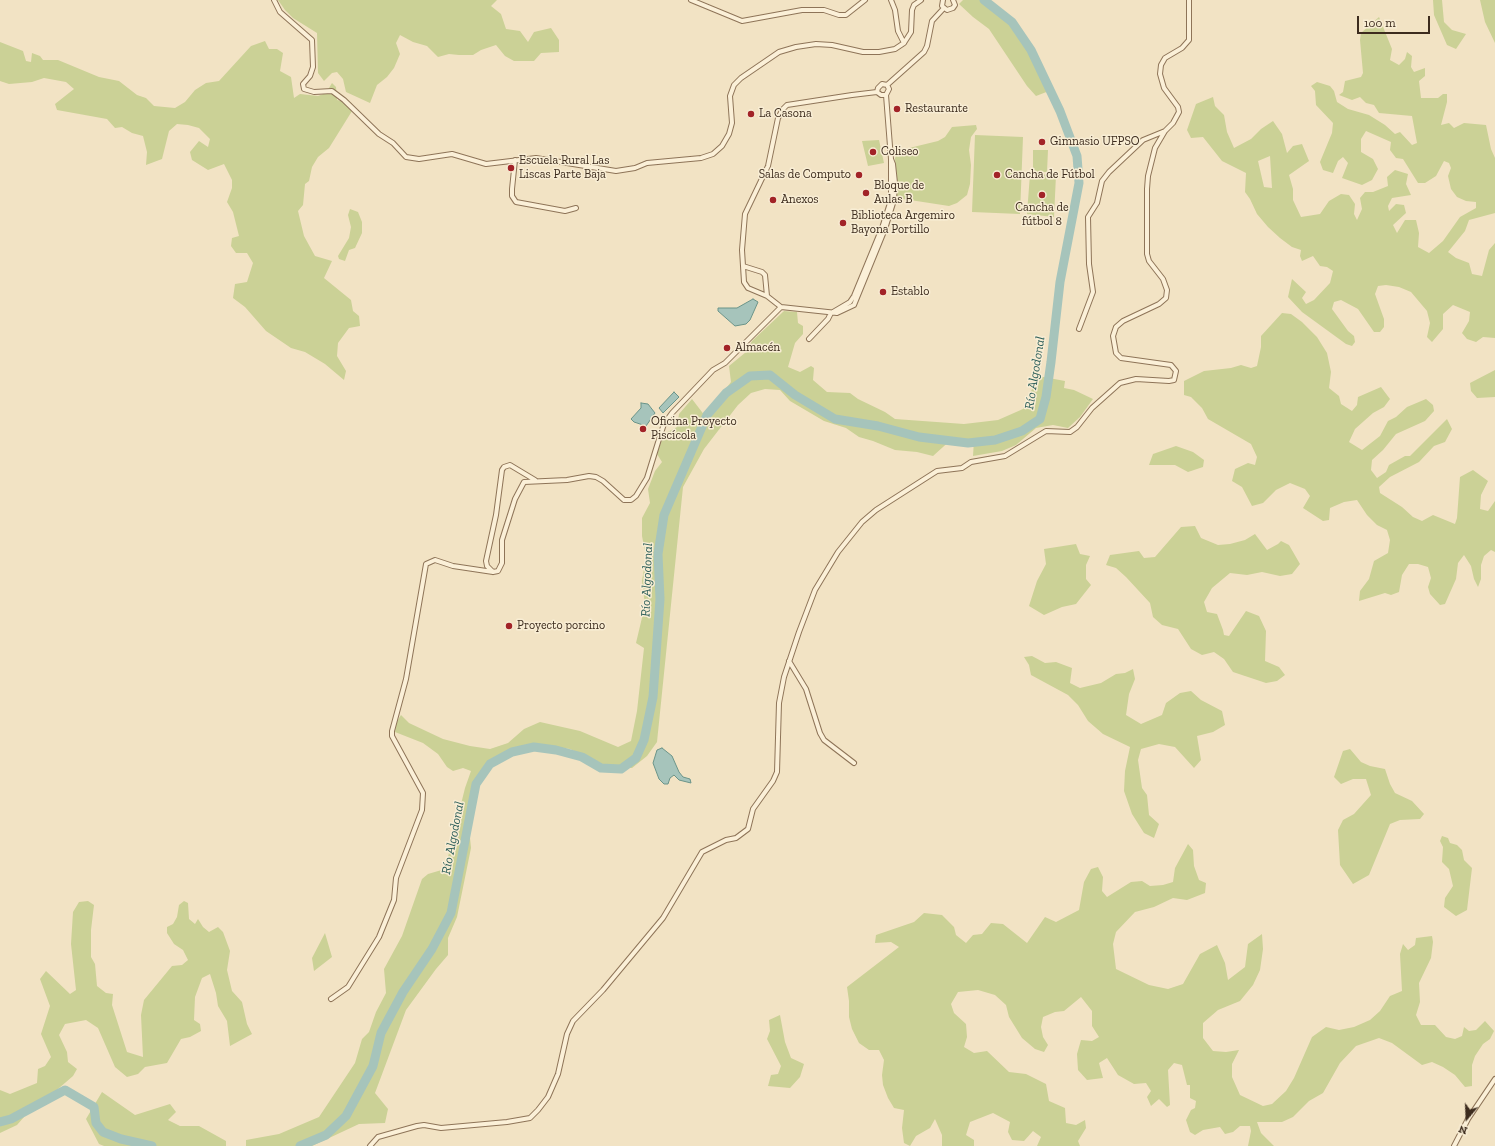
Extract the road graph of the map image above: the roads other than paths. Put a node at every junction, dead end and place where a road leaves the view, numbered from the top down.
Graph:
1 (274, 0) edge
2 (691, 0) edge
3 (865, 0) edge
4 (891, 0) edge
5 (921, 0) edge
6 (943, 0) edge
7 (954, 0) edge
8 (1189, 0) edge
9 (944, 8) junction
10 (904, 43) junction
11 (888, 85) junction
12 (878, 92) junction
13 (886, 95) junction
14 (1165, 131) junction
15 (515, 160) junction
16 (576, 208) dead end
17 (743, 266) junction
18 (767, 296) junction
19 (781, 307) junction
20 (832, 313) junction
21 (1079, 329) dead end
22 (809, 339) dead end
23 (535, 480) junction
24 (493, 572) junction
25 (789, 661) junction
26 (854, 763) dead end
27 (331, 999) dead end
28 (1495, 1079) edge
29 (370, 1146) edge
30 (1454, 1146) edge

1 - 15 street
2 - 3 street
4 - 10 street
5 - 10 street
6 - 9 street
7 - 9 street
8 - 14 street
9 - 11 street
10 - 15 street
11 - 12 street
11 - 13 street
12 - 13 street
12 - 17 street
13 - 20 street
14 - 21 street
14 - 25 street
15 - 16 street
17 - 18 street
17 - 18 street
18 - 19 street
19 - 20 street
19 - 23 street
20 - 22 street
23 - 24 street
23 - 24 street
24 - 27 street
25 - 26 street
25 - 29 street
28 - 30 street

